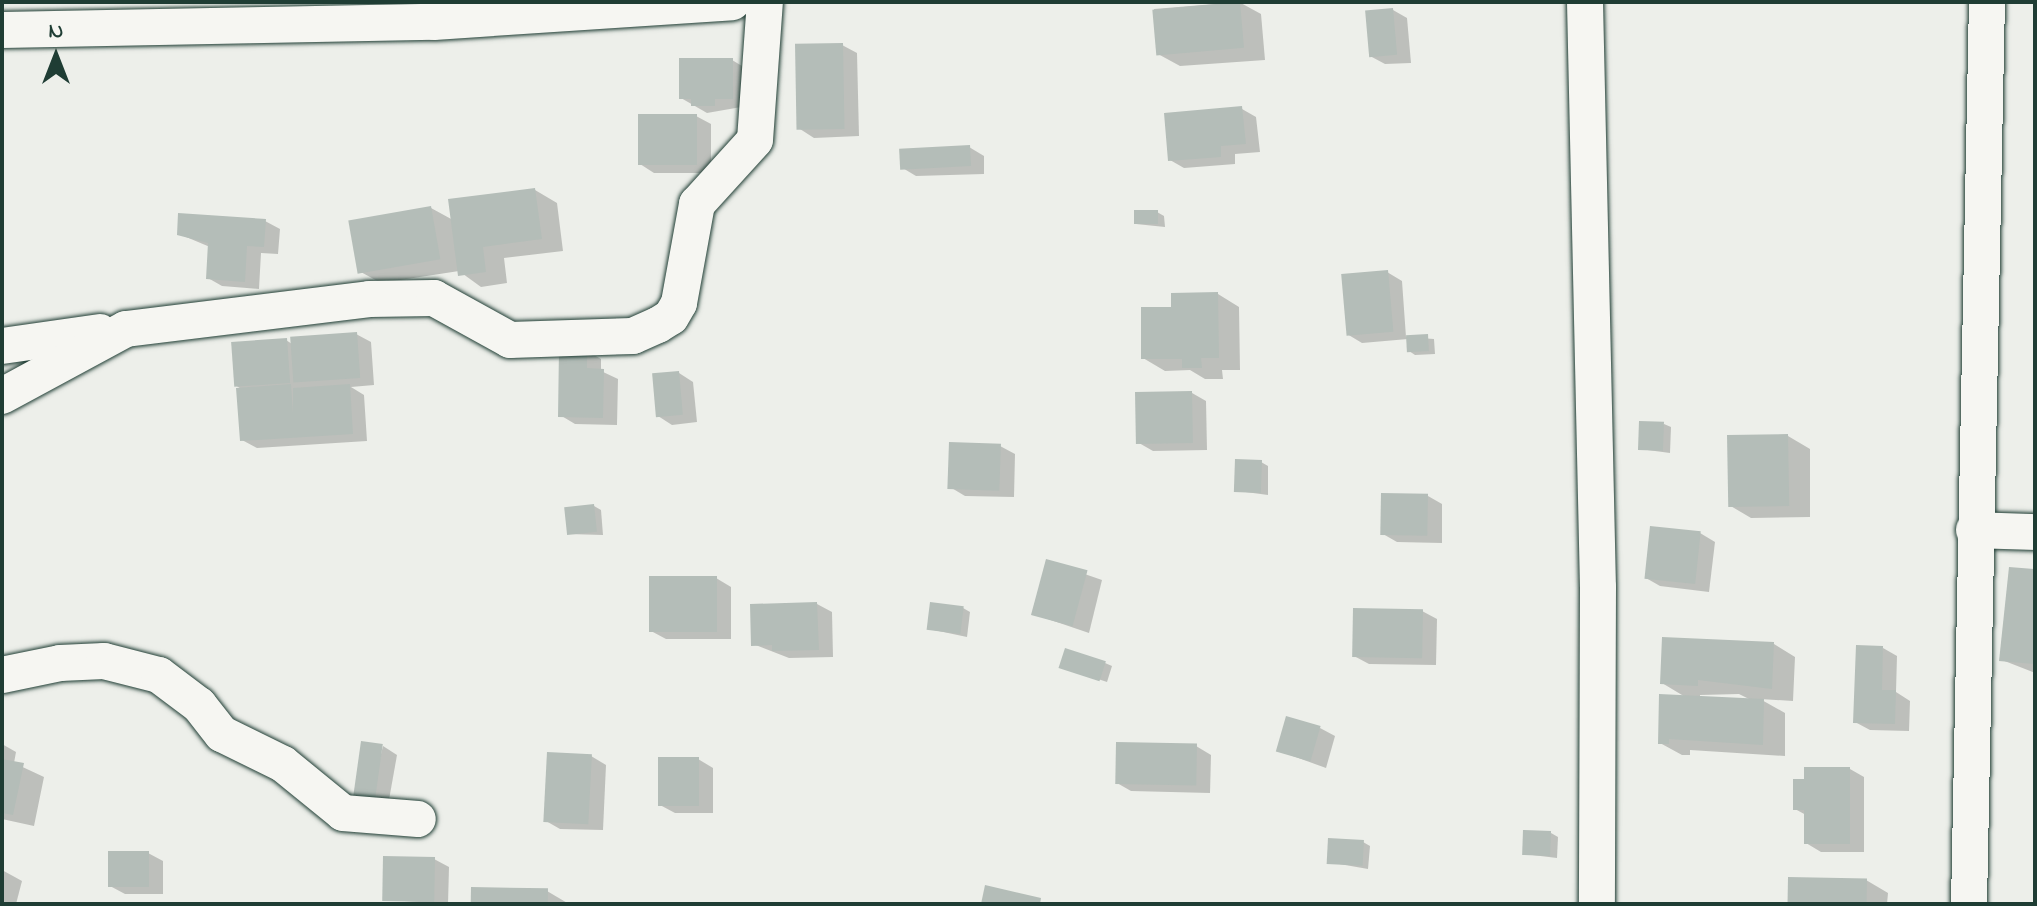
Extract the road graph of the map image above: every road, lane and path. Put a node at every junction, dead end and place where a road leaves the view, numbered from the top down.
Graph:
1 (732, 2) edge
2 (765, 2) edge
3 (1585, 2) edge
4 (1987, 2) edge
5 (2, 30) edge
6 (126, 329) junction
7 (2, 346) edge
8 (2, 396) edge
9 (1974, 530) junction
10 (2035, 532) edge
11 (2, 675) edge
12 (418, 819) dead end
13 (1597, 904) edge
14 (1969, 904) edge

1 - 5 street
2 - 6 street
3 - 13 street
4 - 9 street
6 - 7 street
6 - 8 street
9 - 10 street
9 - 14 street
11 - 12 street

